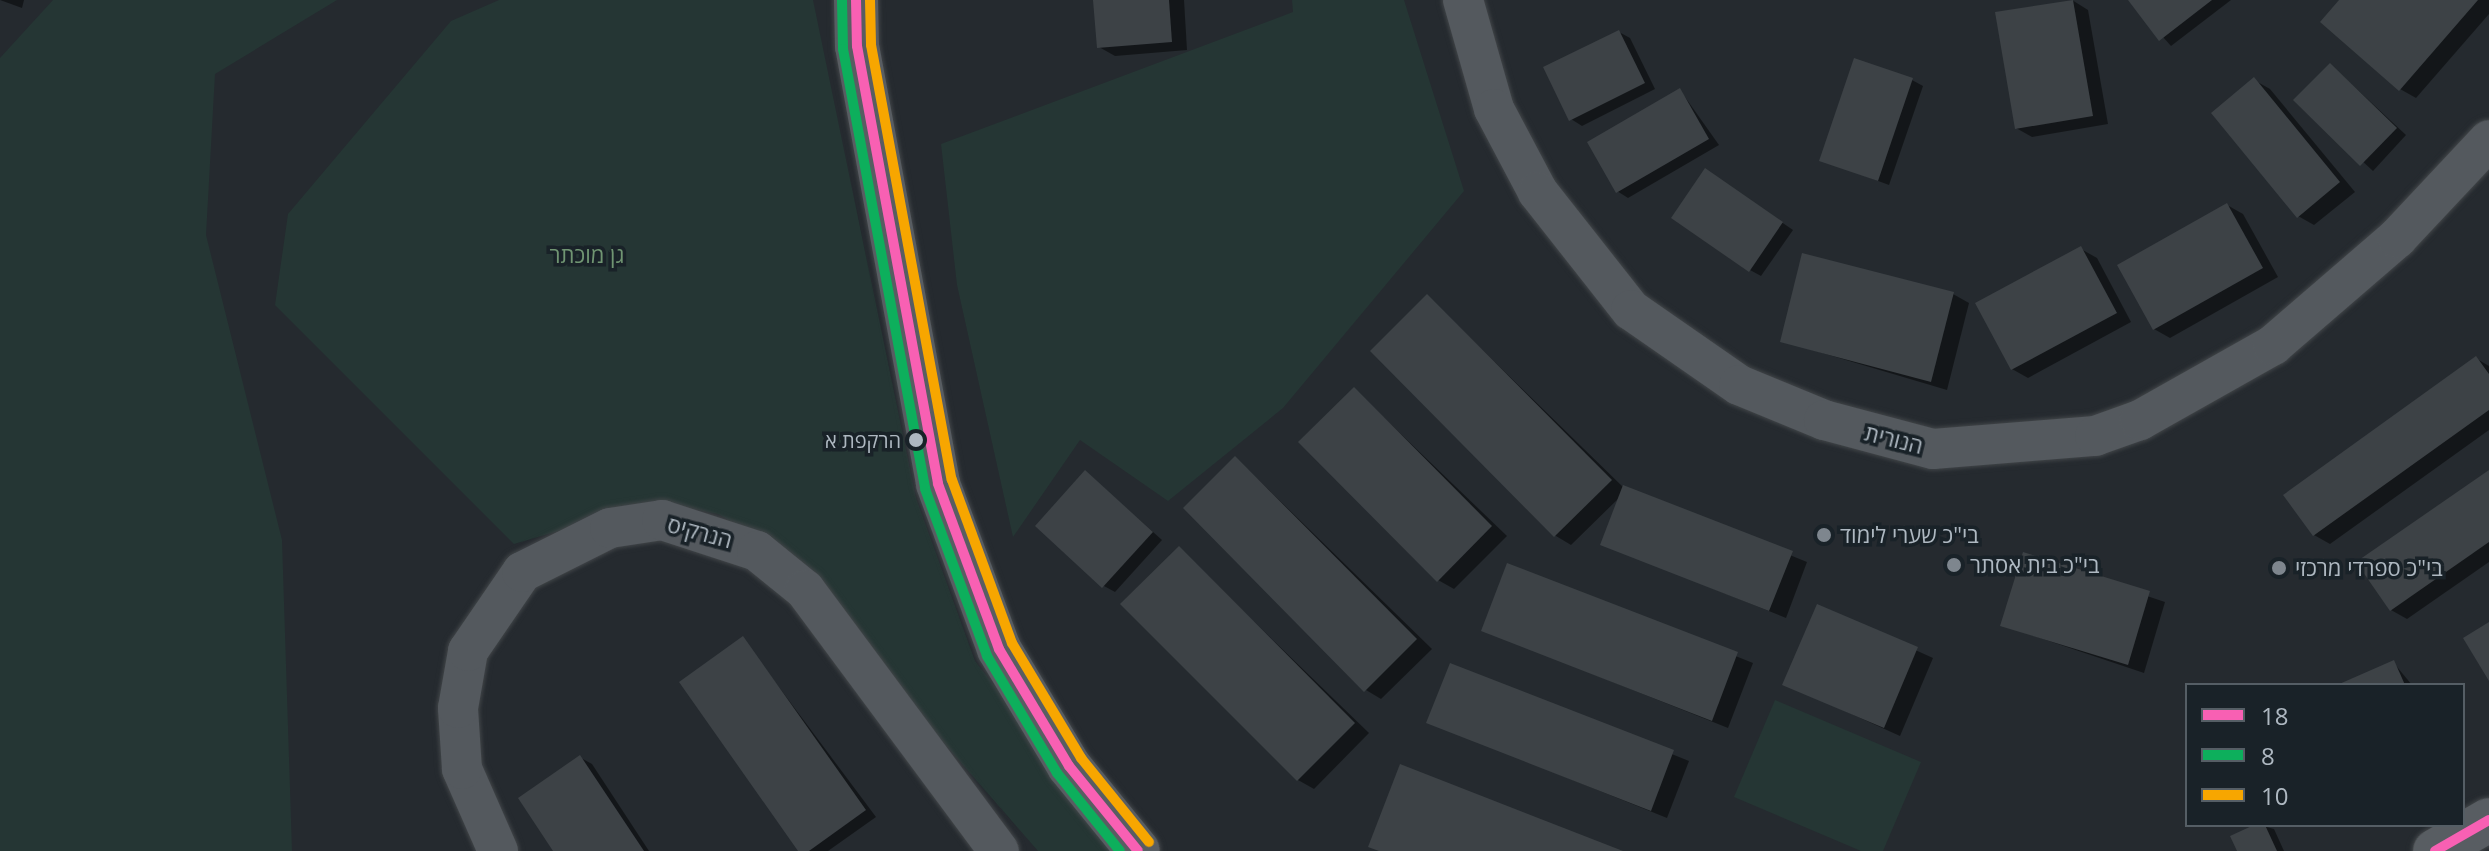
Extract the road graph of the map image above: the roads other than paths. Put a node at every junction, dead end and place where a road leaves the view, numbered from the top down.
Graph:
1 (856, 0) edge
2 (1463, 0) edge
3 (2489, 140) edge
4 (2489, 820) edge
5 (498, 851) edge
6 (999, 851) edge
7 (1138, 851) edge
8 (2435, 851) edge

1 - 7 street
2 - 3 street, הנורית
4 - 8 street
5 - 6 street, הנרקיס

